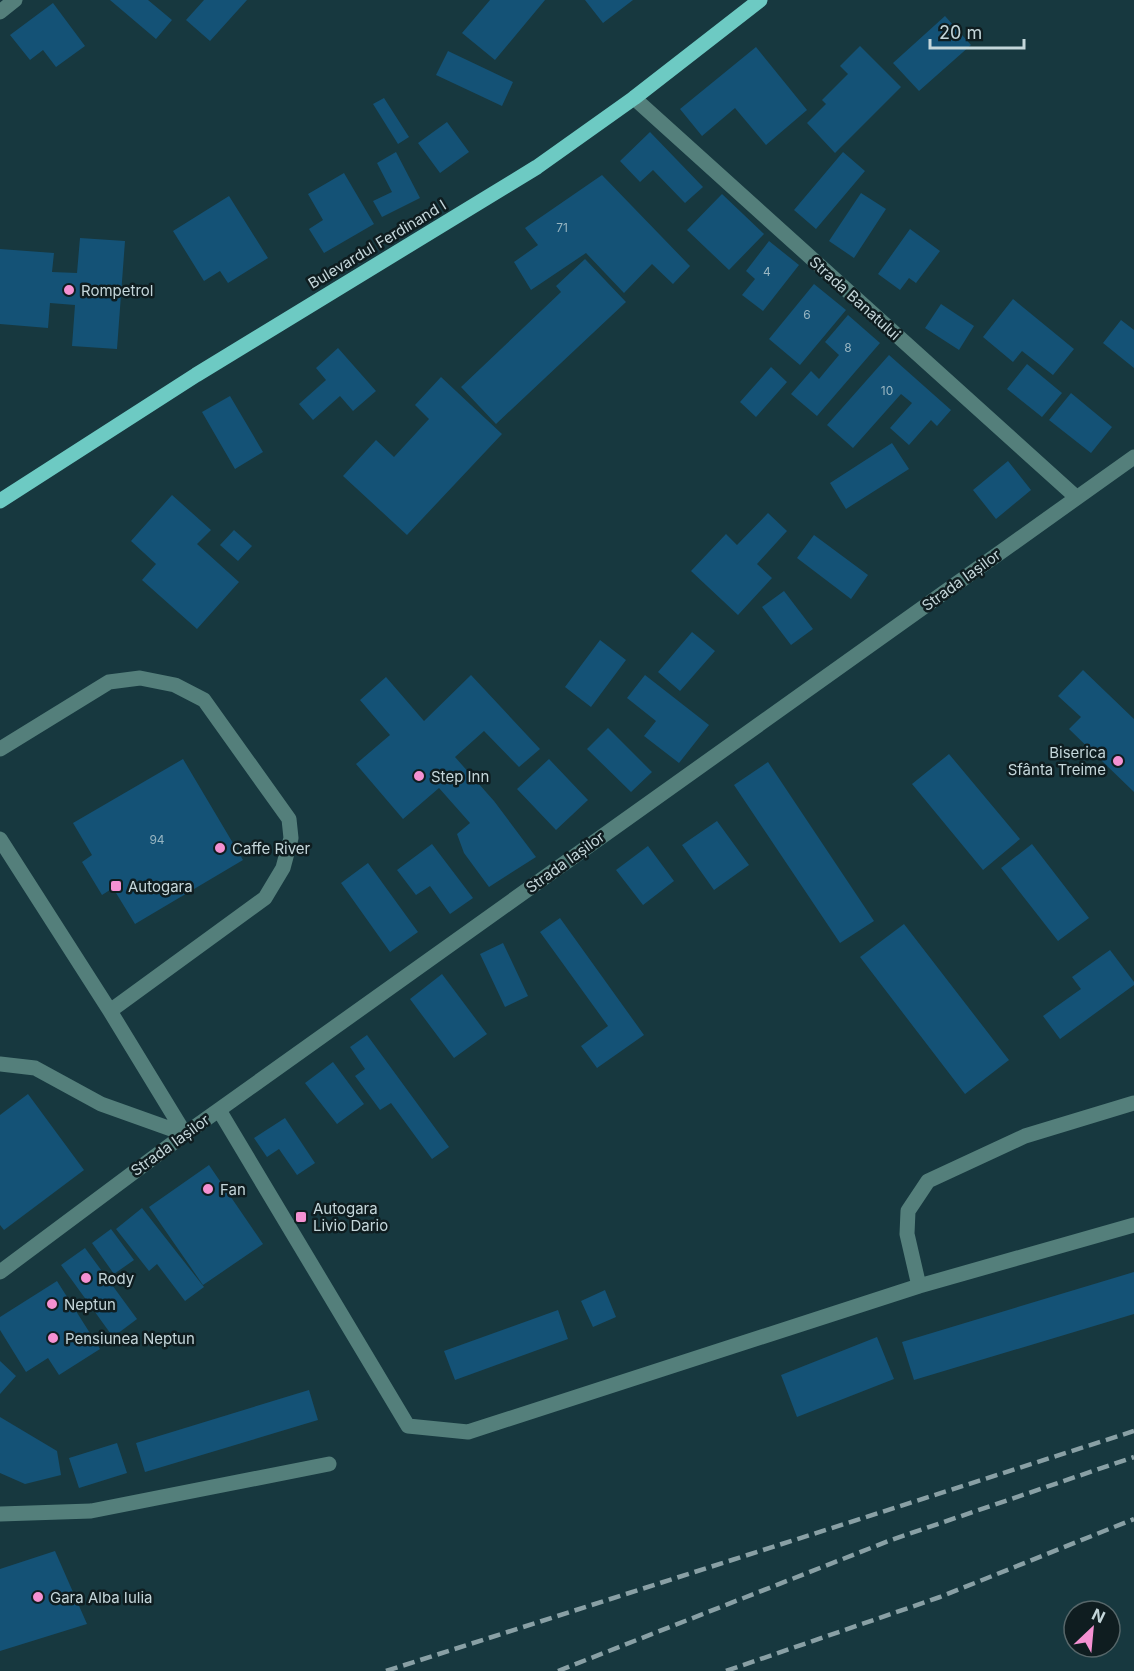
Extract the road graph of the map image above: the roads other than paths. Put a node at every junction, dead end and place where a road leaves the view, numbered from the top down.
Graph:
1 (15, 0) edge
2 (760, 0) edge
3 (0, 12) edge
4 (634, 98) junction
5 (1134, 457) edge
6 (1076, 497) junction
7 (0, 501) edge
8 (0, 749) edge
9 (0, 839) edge
10 (110, 1011) junction
11 (0, 1064) edge
12 (1134, 1103) edge
13 (219, 1110) junction
14 (185, 1134) junction
15 (1134, 1225) edge
16 (0, 1272) edge
17 (919, 1286) junction
18 (329, 1464) dead end
19 (0, 1514) edge

1 - 3 street
2 - 4 main road, Bulevardul Ferdinand I
4 - 6 street, Strada Banatului
4 - 7 main road, Bulevardul Ferdinand I
5 - 6 street, Strada Iașilor
6 - 13 street, Strada Iașilor
8 - 10 street
9 - 10 street
10 - 14 street
11 - 14 street
12 - 17 street
13 - 14 street, Strada Iașilor
13 - 17 street
14 - 16 street, Strada Iașilor
15 - 17 street
18 - 19 street

